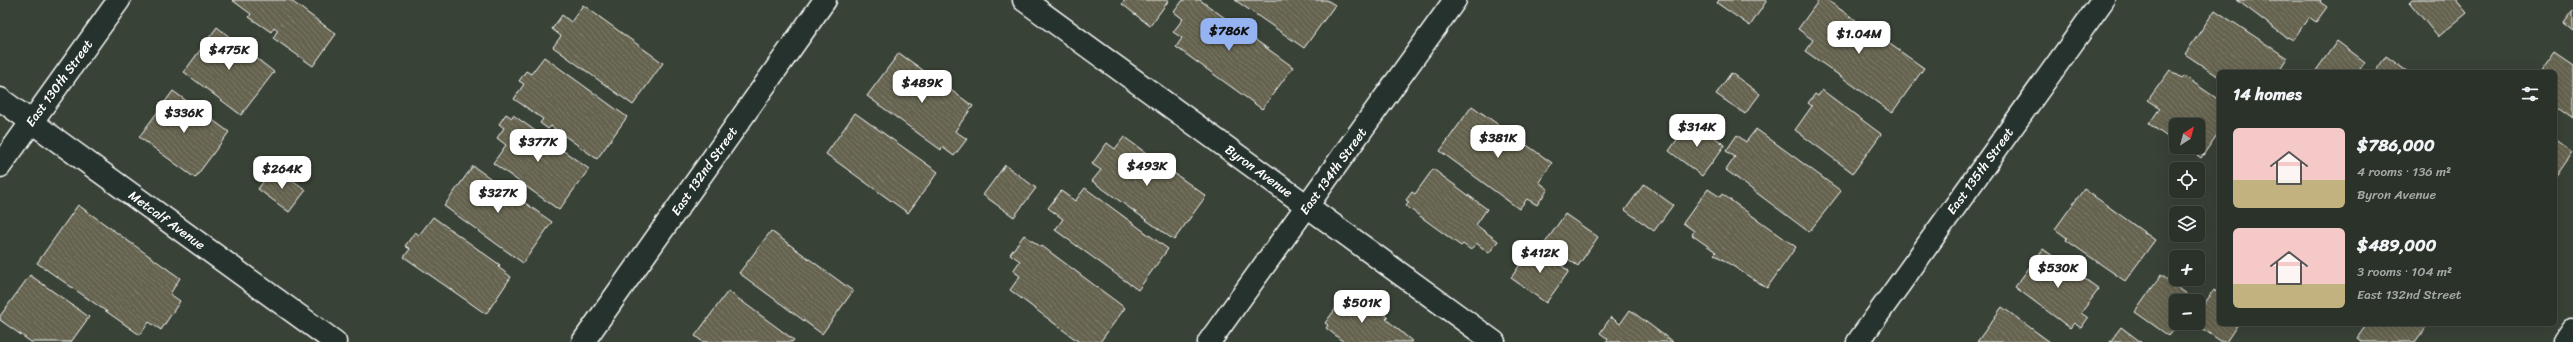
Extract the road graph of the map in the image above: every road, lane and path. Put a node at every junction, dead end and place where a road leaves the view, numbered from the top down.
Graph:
1 (119, 0) edge
2 (825, 0) edge
3 (1024, 0) edge
4 (1455, 0) edge
5 (2103, 0) edge
6 (0, 99) edge
7 (32, 122) junction
8 (0, 166) edge
9 (1308, 206) junction
10 (2573, 329) edge
11 (335, 342) edge
12 (583, 342) edge
13 (1209, 342) edge
14 (1494, 342) edge
15 (1858, 342) edge
16 (2564, 342) edge

1 - 7 street, East 130th Street
2 - 12 street, East 132nd Street
3 - 9 street, Byron Avenue
4 - 9 street, East 134th Street
5 - 15 street, East 135th Street
6 - 7 street, Metcalf Avenue
7 - 8 street, East 130th Street
7 - 11 street, Metcalf Avenue
9 - 13 street, East 134th Street
9 - 14 street, Byron Avenue
10 - 16 street

